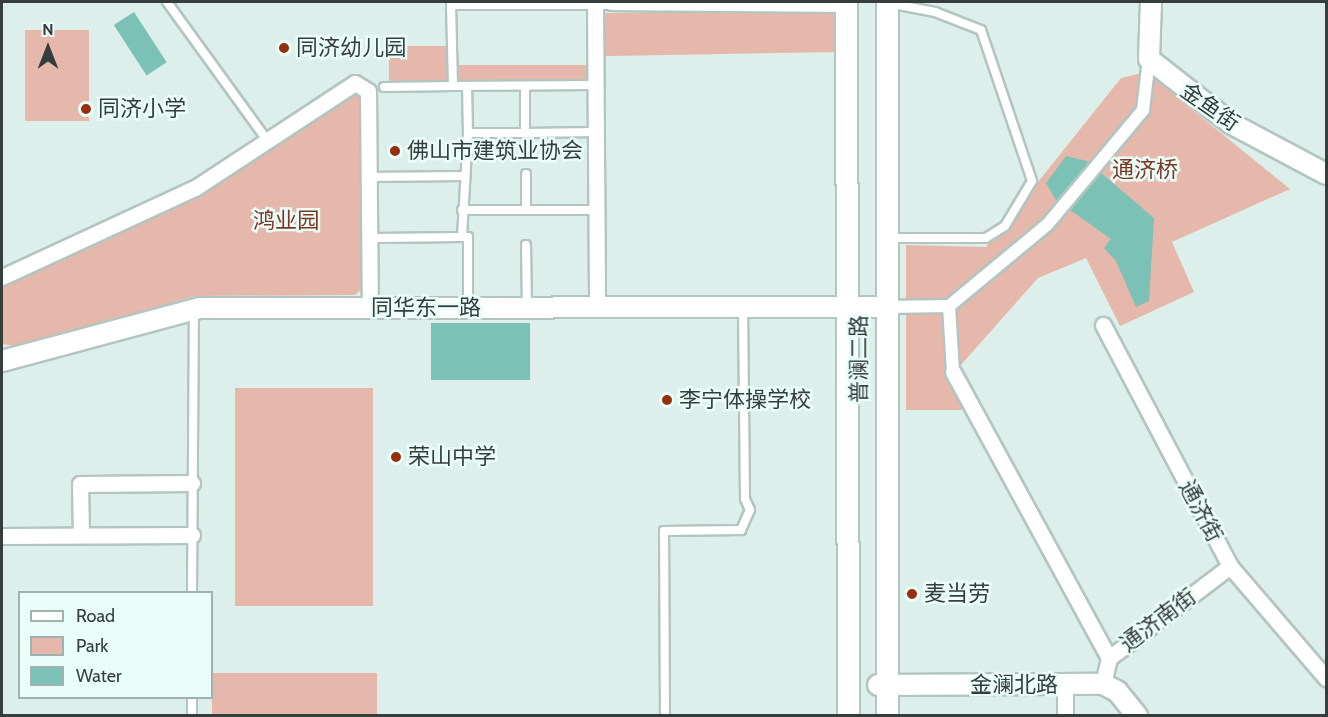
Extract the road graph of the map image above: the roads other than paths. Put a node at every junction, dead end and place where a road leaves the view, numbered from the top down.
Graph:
1 (167, 2) edge
2 (850, 2) edge
3 (883, 2) edge
4 (1150, 2) edge
5 (451, 3) edge
6 (472, 3) edge
7 (539, 3) edge
8 (611, 3) edge
9 (595, 4) junction
10 (1149, 59) junction
11 (595, 85) junction
12 (453, 86) junction
13 (467, 86) junction
14 (525, 86) junction
15 (384, 87) dead end
16 (596, 132) junction
17 (468, 133) junction
18 (525, 133) junction
19 (266, 139) junction
20 (526, 174) dead end
21 (1326, 174) edge
22 (462, 176) junction
23 (369, 177) junction
24 (462, 210) junction
25 (526, 210) junction
26 (596, 210) junction
27 (462, 237) junction
28 (376, 238) dead end
29 (887, 238) junction
30 (526, 245) dead end
31 (2, 277) edge
32 (949, 306) junction
33 (468, 307) junction
34 (527, 307) junction
35 (597, 307) junction
36 (743, 307) junction
37 (867, 307) junction
38 (370, 308) junction
39 (194, 321) dead end
40 (1103, 325) dead end
41 (2, 361) edge
42 (953, 372) joint
43 (192, 483) junction
44 (192, 535) junction
45 (2, 536) edge
46 (81, 536) junction
47 (1230, 566) junction
48 (192, 591) edge
49 (1109, 658) junction
50 (1326, 678) edge
51 (1065, 684) junction
52 (1103, 684) junction
53 (882, 685) junction
54 (192, 699) edge
55 (192, 716) edge
56 (665, 716) edge
57 (848, 716) edge
58 (860, 716) edge
59 (878, 716) edge
60 (887, 716) edge
61 (1065, 716) edge
62 (1137, 716) edge

1 - 19 lane
2 - 8 street
2 - 37 main road, 普澜二路
3 - 29 main road
3 - 29 lane
3 - 37 main road, 普澜二路
4 - 10 street
5 - 6 lane
5 - 12 lane
6 - 7 lane
7 - 9 lane
8 - 9 lane
9 - 11 street
10 - 21 street, 金鱼街
10 - 32 street
11 - 14 lane
11 - 16 street
12 - 13 lane
12 - 15 lane
13 - 14 lane
13 - 17 lane
14 - 18 lane
16 - 18 lane
16 - 26 street
17 - 18 lane
17 - 22 lane
19 - 23 street
19 - 31 street
20 - 25 lane
22 - 23 lane
22 - 24 lane
23 - 38 street
24 - 25 lane
24 - 27 lane
25 - 26 lane
26 - 35 street
27 - 28 lane
27 - 33 lane
29 - 37 main road
30 - 34 lane
32 - 37 street
32 - 42 street
33 - 34 street, 同华东一路
33 - 38 street, 同华东一路
34 - 35 street, 同华东一路
35 - 36 street, 同华东一路
36 - 37 street, 同华东一路
36 - 56 lane
37 - 53 main road, 普澜二路
37 - 57 main road
37 - 58 main road, 普澜二路
38 - 41 street, 同华东一路
39 - 43 lane
40 - 47 street, 通济街
42 - 49 street
43 - 44 lane
43 - 46 street
44 - 46 street
44 - 48 lane
45 - 46 street
47 - 49 street, 通济南街
47 - 50 street, 通济街
49 - 52 street, 通济南街
51 - 52 street, 金澜北路
51 - 53 street, 金澜北路
51 - 61 street
52 - 62 street
53 - 59 main road, 普澜二路
53 - 60 main road
54 - 55 lane

